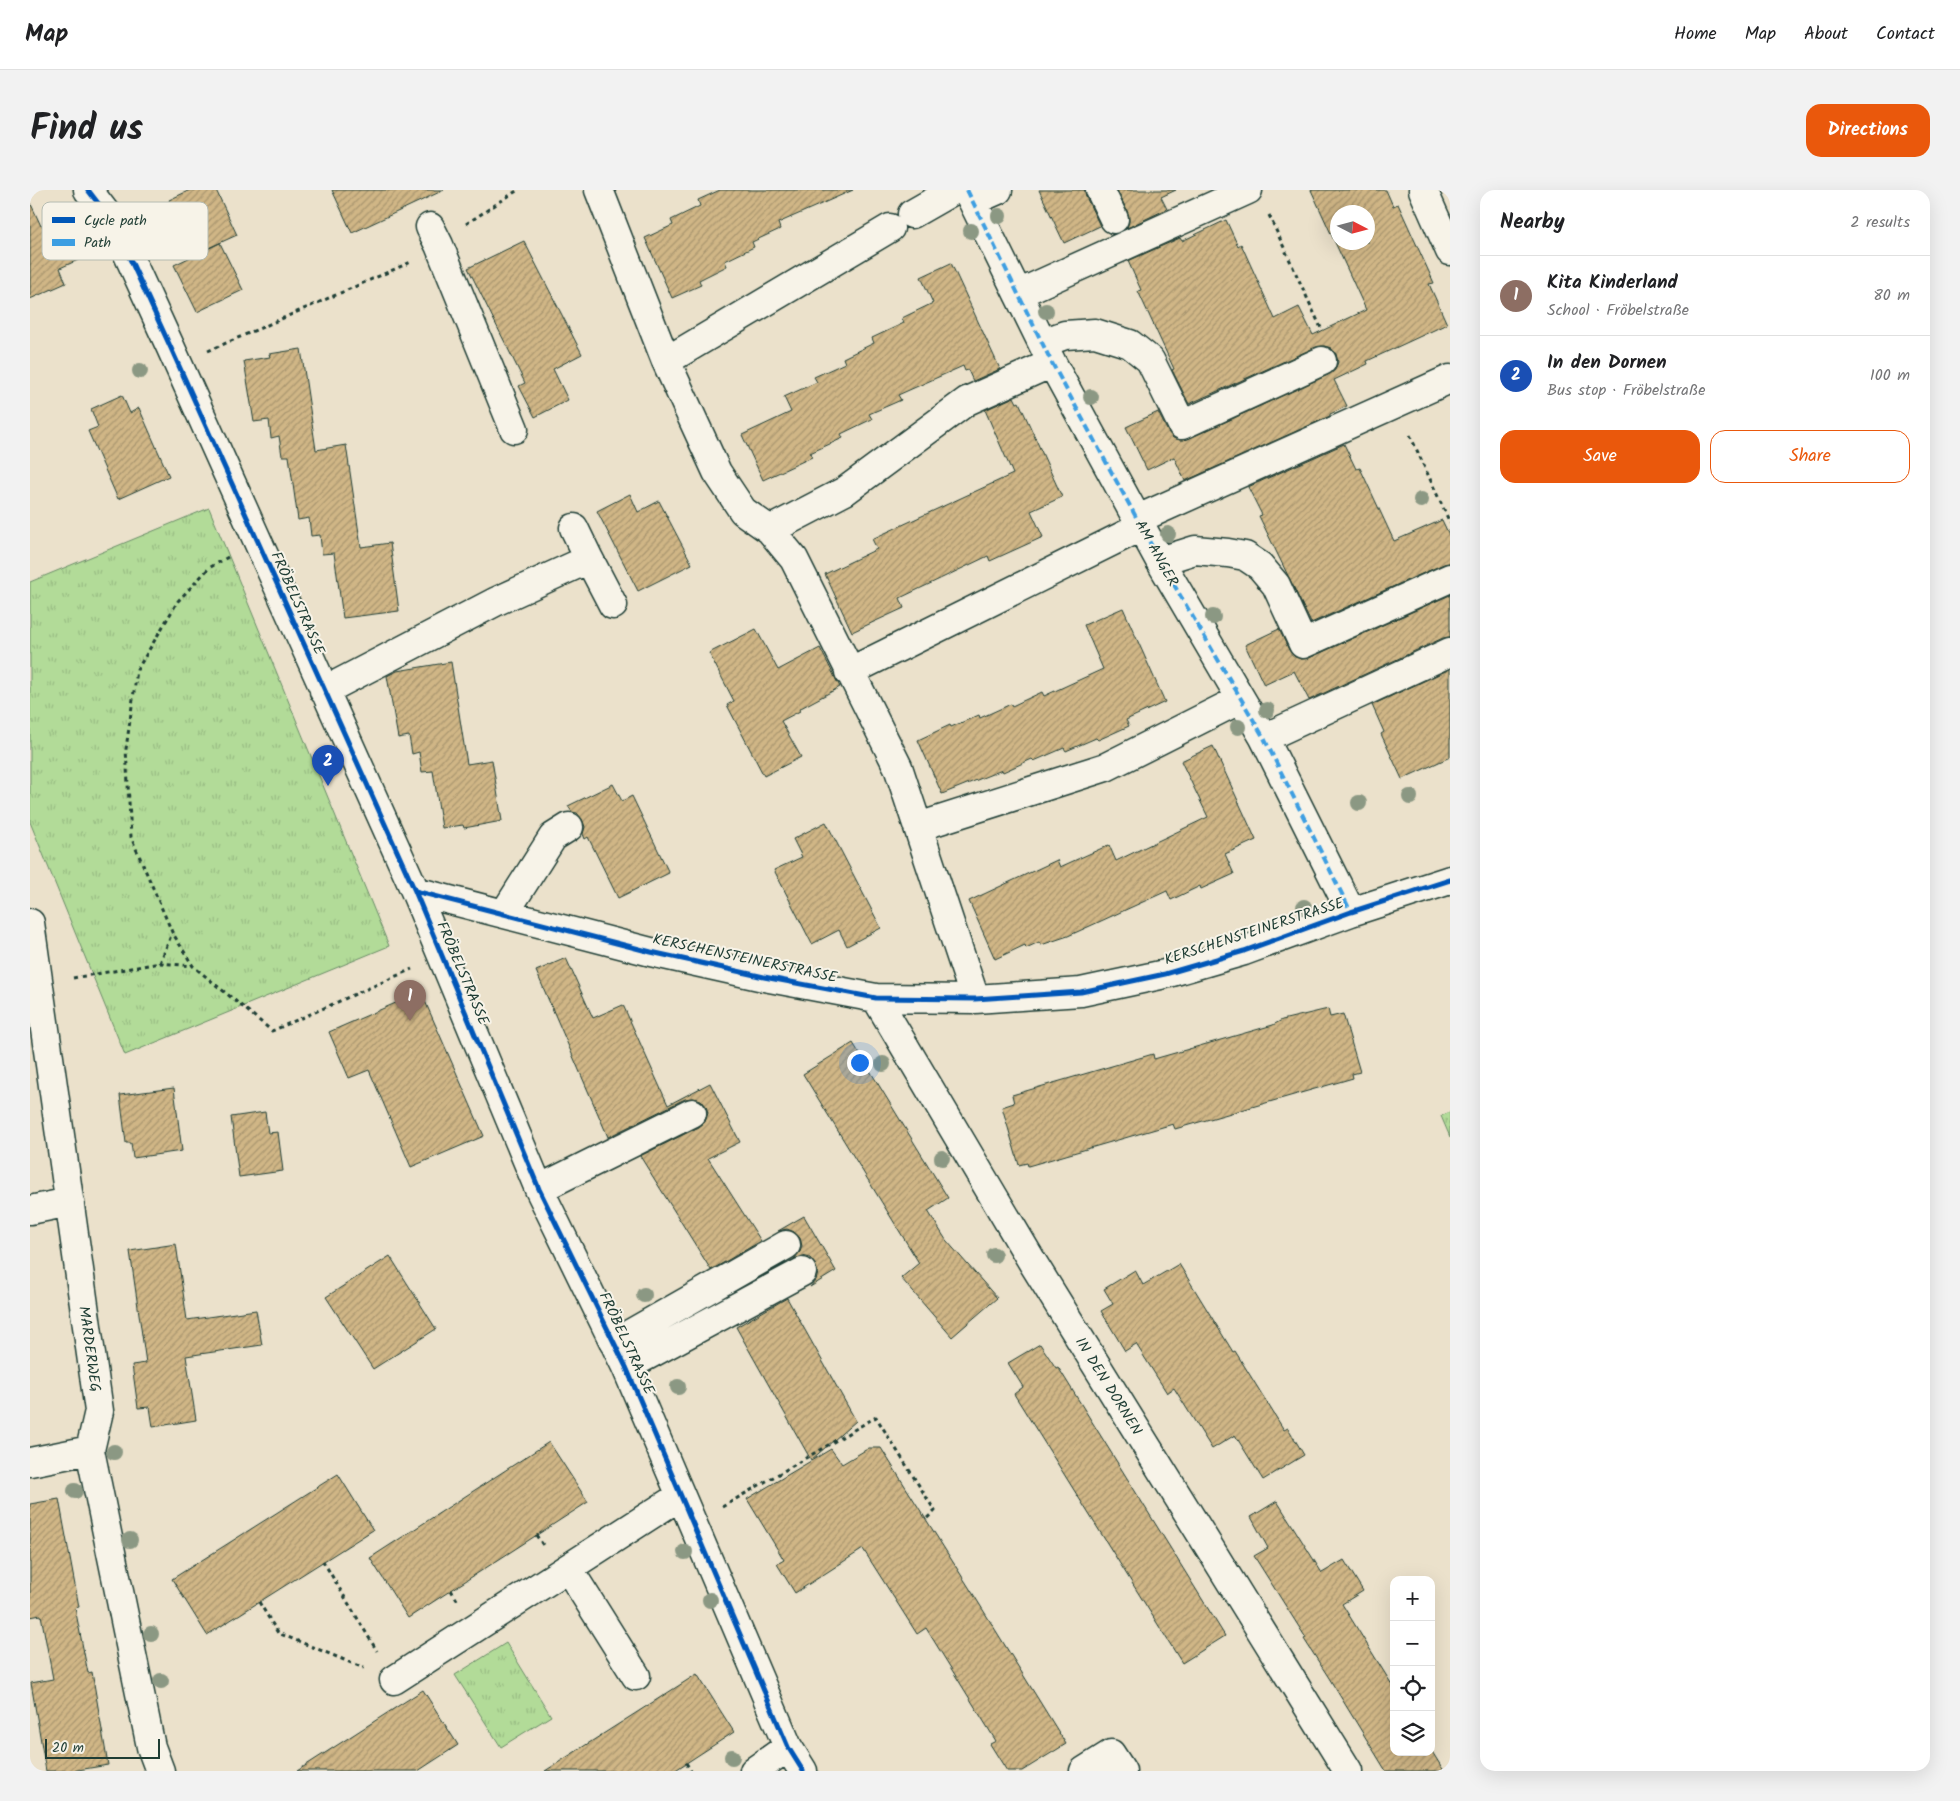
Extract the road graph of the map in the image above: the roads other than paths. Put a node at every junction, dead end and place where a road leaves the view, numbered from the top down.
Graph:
1 (88, 190) edge
2 (599, 190) edge
3 (998, 190) edge
4 (1100, 190) edge
5 (1423, 190) edge
6 (964, 194) edge
7 (1256, 199) edge
8 (97, 202) edge
9 (1114, 220) dead end
10 (443, 234) road end
11 (1450, 251) edge
12 (130, 260) edge
13 (1018, 294) junction
14 (1047, 353) junction
15 (666, 361) junction
16 (1322, 362) dead end
17 (1450, 379) edge
18 (514, 429) dead end
19 (1140, 523) junction
20 (574, 528) dead end
21 (770, 530) junction
22 (589, 559) junction
23 (1160, 561) junction
24 (1450, 578) edge
25 (613, 605) dead end
26 (1450, 652) edge
27 (849, 672) junction
28 (324, 690) junction
29 (1241, 699) junction
30 (1264, 738) junction
31 (918, 827) junction
32 (569, 828) dead end
33 (1450, 880) edge
34 (414, 891) junction
35 (1351, 912) junction
36 (504, 914) junction
37 (30, 923) edge
38 (876, 998) junction
39 (975, 999) junction
40 (692, 1113) dead end
41 (539, 1189) junction
42 (70, 1202) junction
43 (30, 1210) edge
44 (786, 1245) dead end
45 (802, 1272) dead end
46 (614, 1343) junction
47 (626, 1367) junction
48 (90, 1450) junction
49 (30, 1462) edge
50 (680, 1496) junction
51 (568, 1568) junction
52 (636, 1676) dead end
53 (394, 1680) road end
54 (788, 1747) junction
55 (160, 1771) edge
56 (754, 1771) edge
57 (804, 1771) edge
58 (1084, 1771) edge
59 (1122, 1771) edge
60 (1348, 1771) edge

1 - 8 street, FRÖBELSTRASSE
2 - 15 street
3 - 6 street
4 - 9 street
5 - 11 street
6 - 13 street, AM ANGER
6 - 15 street
7 - 13 street
10 - 18 street
12 - 28 street, FRÖBELSTRASSE
13 - 14 street, AM ANGER
14 - 16 street
14 - 19 street, AM ANGER
14 - 21 street
15 - 21 street
17 - 19 street
19 - 23 street, AM ANGER
19 - 27 street
20 - 22 street
21 - 27 street
22 - 25 street
22 - 28 street
23 - 24 street
23 - 29 street, AM ANGER
26 - 30 street
27 - 31 street
28 - 34 street, FRÖBELSTRASSE
29 - 30 street, AM ANGER
29 - 31 street
30 - 35 street, AM ANGER
31 - 39 street
32 - 36 street
33 - 35 street, KERSCHENSTEINERSTRASSE
34 - 36 street, KERSCHENSTEINERSTRASSE
34 - 41 street, FRÖBELSTRASSE
35 - 39 street, KERSCHENSTEINERSTRASSE
36 - 38 street, KERSCHENSTEINERSTRASSE
37 - 42 street, MARDERWEG
38 - 39 street, KERSCHENSTEINERSTRASSE
38 - 60 street, IN DEN DORNEN
40 - 41 street
41 - 46 street, FRÖBELSTRASSE
42 - 43 street
42 - 48 street, MARDERWEG
44 - 46 street
45 - 47 street
46 - 47 street, FRÖBELSTRASSE
47 - 50 street, FRÖBELSTRASSE
48 - 49 street
48 - 55 street, MARDERWEG
50 - 51 street
50 - 54 street, FRÖBELSTRASSE
51 - 52 street
51 - 53 street
54 - 56 street
54 - 57 street, FRÖBELSTRASSE
58 - 59 street

